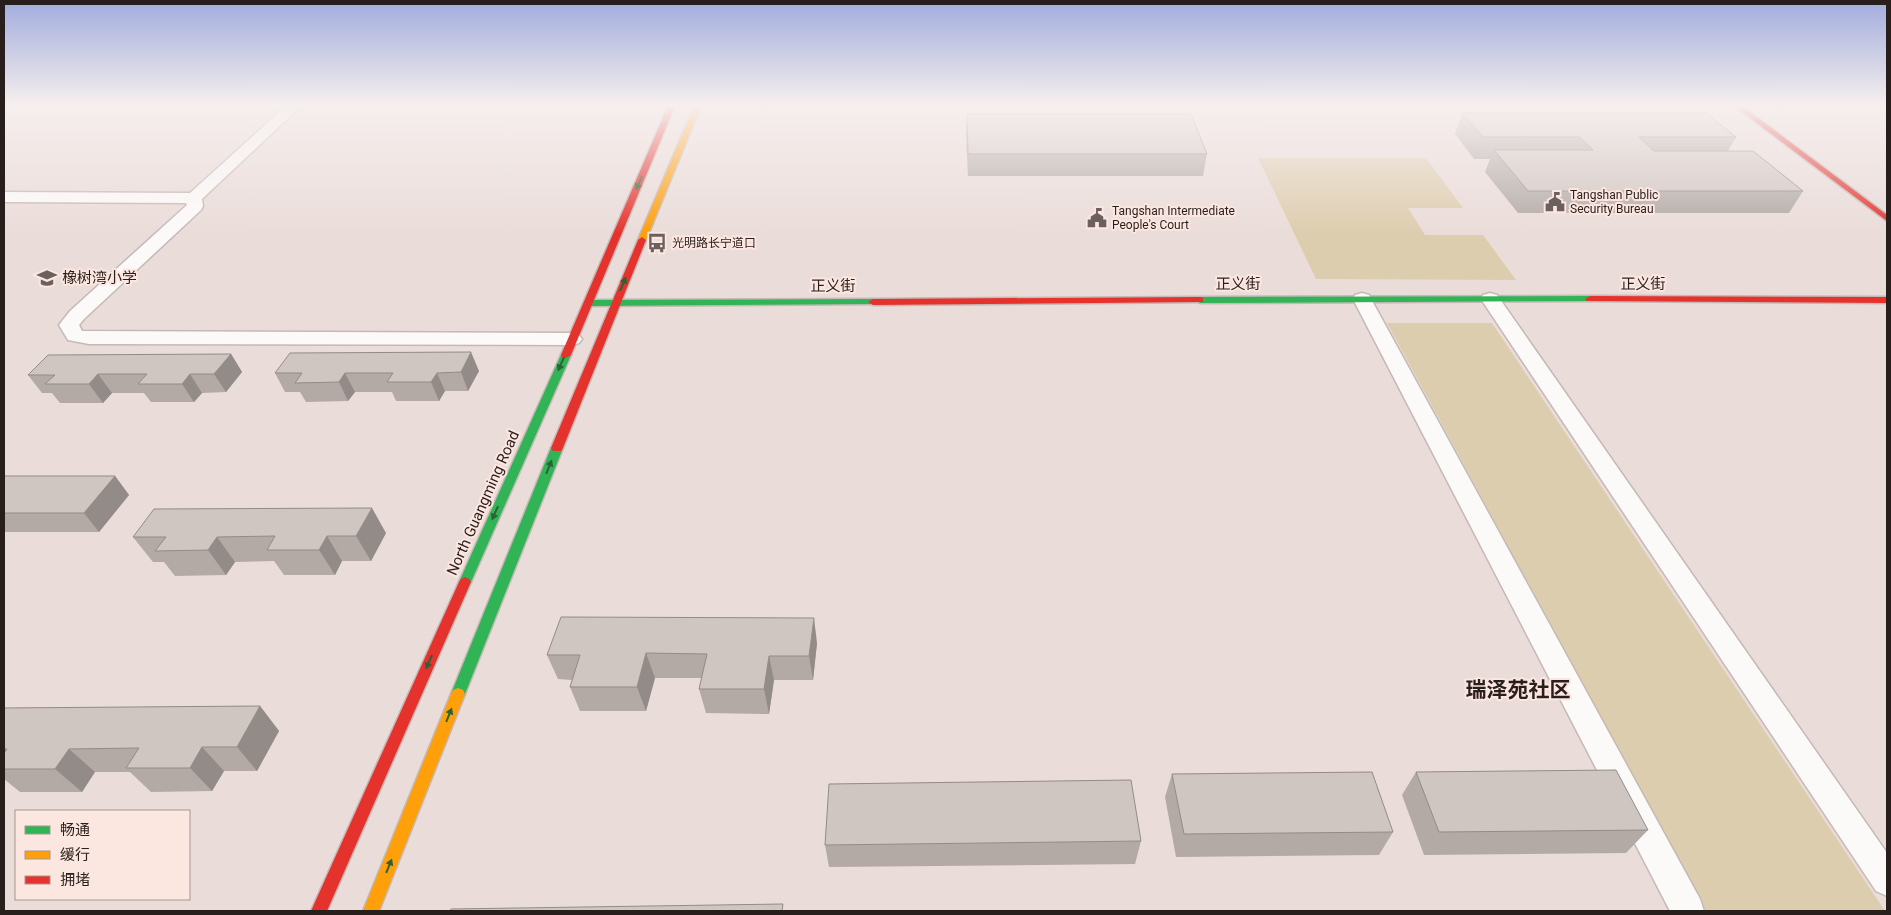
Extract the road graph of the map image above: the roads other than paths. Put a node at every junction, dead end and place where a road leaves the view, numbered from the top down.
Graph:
1 (248, 149) edge
2 (654, 149) edge
3 (680, 149) edge
4 (1794, 149) edge
5 (4, 197) edge
6 (194, 198) junction
7 (1887, 219) edge
8 (1362, 299) junction
9 (1490, 299) junction
10 (1887, 300) edge
11 (590, 303) junction
12 (615, 303) junction
13 (572, 339) junction
14 (1887, 880) edge
15 (319, 911) edge
16 (370, 911) edge
17 (1688, 911) edge

1 - 6 street
2 -> 11 main road, North Guangming Road
12 -> 3 main road
4 - 7 main road
5 - 6 street
6 - 13 street
8 - 9 main road, 正义街
8 - 12 main road, 正义街
8 - 17 street
9 - 10 main road, 正义街
9 - 14 street
11 - 12 main road, 正义街
11 - 13 main road, North Guangming Road
16 -> 12 main road
13 -> 15 main road, North Guangming Road

